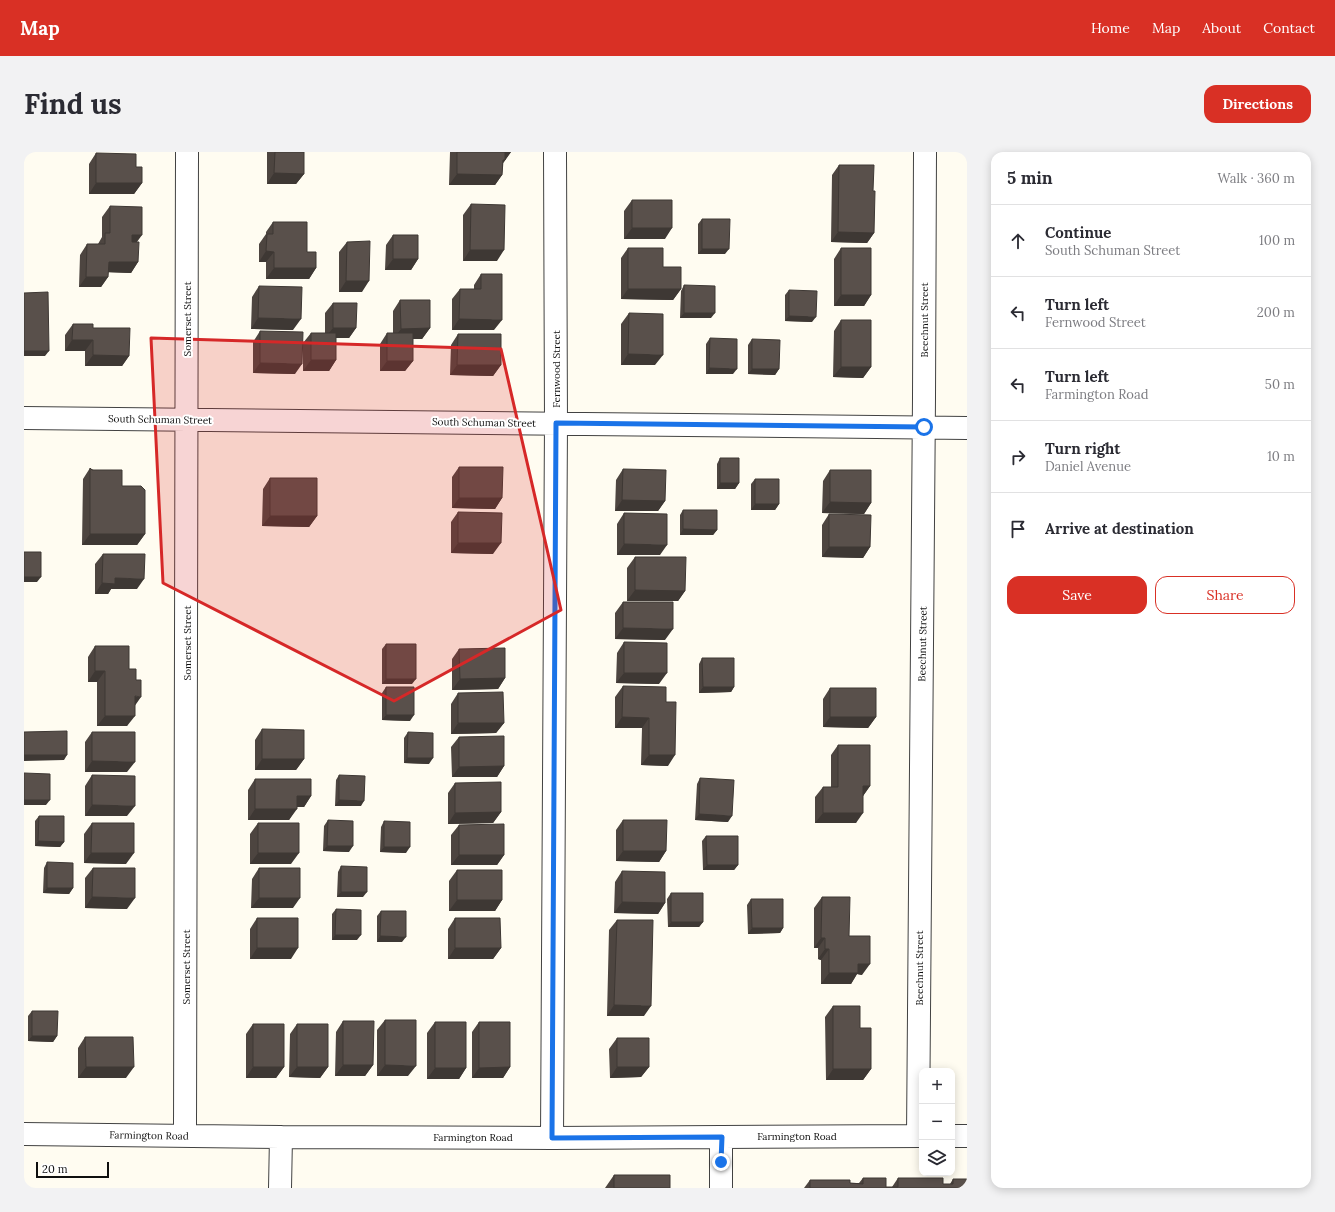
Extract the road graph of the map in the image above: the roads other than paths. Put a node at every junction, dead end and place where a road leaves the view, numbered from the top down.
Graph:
1 (187, 152) edge
2 (555, 152) edge
3 (924, 152) edge
4 (24, 418) edge
5 (186, 420) junction
6 (556, 423) junction
7 (924, 427) junction
8 (967, 428) edge
9 (920, 1104) edge
10 (24, 1134) edge
11 (186, 1135) junction
12 (919, 1136) edge
13 (955, 1136) edge
14 (967, 1136) edge
15 (281, 1137) junction
16 (722, 1137) junction
17 (552, 1138) junction
18 (280, 1188) edge
19 (721, 1188) edge

1 - 5 street, Somerset Street
2 - 6 street, Fernwood Street
3 - 7 street, Beechnut Street
4 - 5 street, South Schuman Street
5 - 6 street, South Schuman Street
5 - 11 street, Somerset Street
6 - 7 street, South Schuman Street
6 - 17 street, Fernwood Street
7 - 8 street, South Schuman Street
7 - 9 street, Beechnut Street
10 - 11 street, Farmington Road
11 - 15 street, Farmington Road
12 - 16 street, Farmington Road
13 - 14 street
15 - 17 street, Farmington Road
15 - 18 street
16 - 17 street, Farmington Road
16 - 19 street

